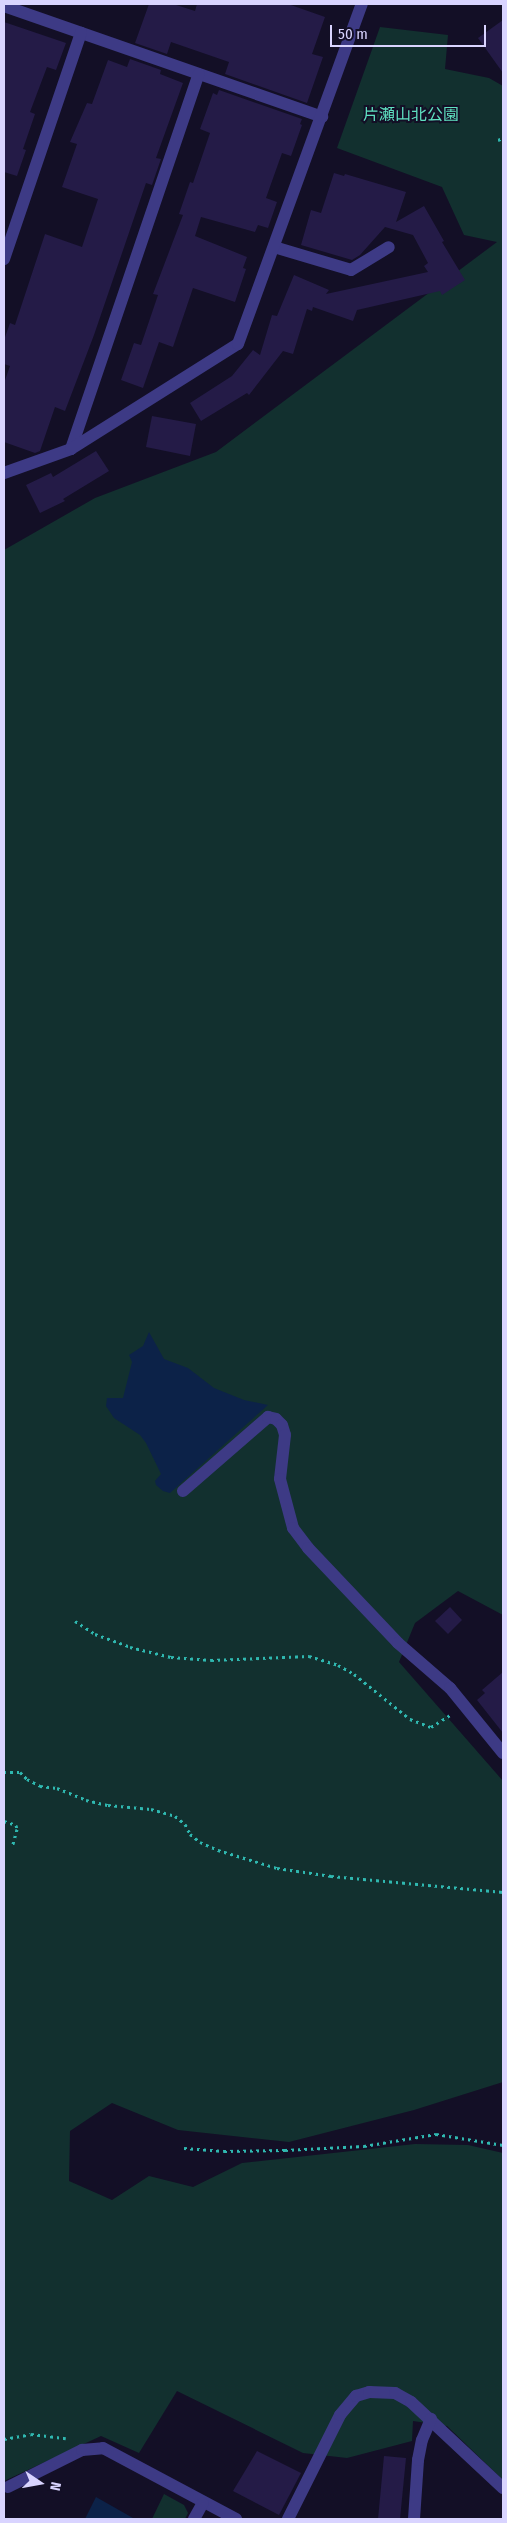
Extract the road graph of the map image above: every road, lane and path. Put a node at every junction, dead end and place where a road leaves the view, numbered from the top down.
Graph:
1 (362, 4) edge
2 (4, 6) edge
3 (81, 33) junction
4 (199, 74) junction
5 (322, 117) junction
6 (503, 138) edge
7 (498, 140) dead end
8 (274, 247) junction
9 (389, 247) dead end
10 (4, 259) edge
11 (71, 449) junction
12 (4, 473) edge
13 (183, 1491) dead end
14 (75, 1621) dead end
15 (465, 1707) junction
16 (503, 1753) edge
17 (4, 1772) edge
18 (4, 1821) edge
19 (14, 1844) dead end
20 (503, 1892) edge
21 (503, 2145) edge
22 (184, 2148) dead end
23 (430, 2419) junction
24 (4, 2439) edge
25 (88, 2449) junction
26 (8, 2487) dead end
27 (503, 2488) edge
28 (203, 2503) junction
29 (194, 2519) edge
30 (236, 2519) edge
31 (288, 2519) edge
32 (414, 2519) edge

1 - 5 street
2 - 3 street
3 - 4 street
3 - 10 street
4 - 5 street
4 - 11 street
5 - 8 street
6 - 7 path
8 - 9 street
8 - 11 street
11 - 12 street
13 - 15 street
14 - 15 path
15 - 16 street
17 - 20 path
18 - 19 path
21 - 22 path
23 - 27 street
23 - 31 street
23 - 32 street
24 - 25 path
25 - 26 street
25 - 28 street
28 - 29 street
28 - 30 street

